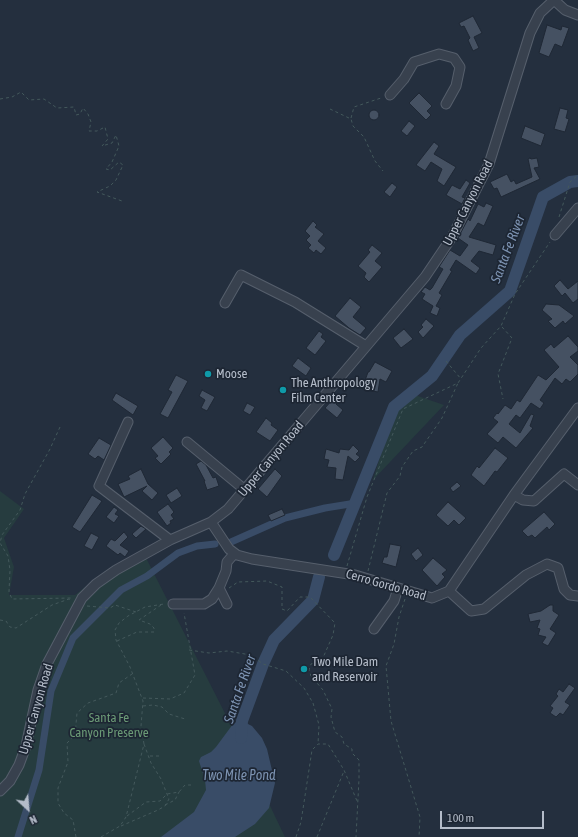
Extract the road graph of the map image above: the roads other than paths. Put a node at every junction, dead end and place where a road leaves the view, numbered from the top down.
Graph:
1 (554, 0) edge
2 (578, 15) edge
3 (388, 96) road end
4 (446, 104) dead end
5 (578, 208) edge
6 (555, 235) road end
7 (225, 303) dead end
8 (366, 346) junction
9 (578, 408) edge
10 (128, 422) dead end
11 (187, 442) dead end
12 (578, 485) edge
13 (245, 490) junction
14 (514, 495) junction
15 (211, 522) junction
16 (170, 540) junction
17 (231, 551) junction
18 (219, 588) junction
19 (402, 590) junction
20 (449, 591) junction
21 (578, 596) edge
22 (225, 601) road end
23 (173, 604) road end
24 (374, 629) dead end
25 (0, 791) edge

1 - 2 street
1 - 8 street, Upper Canyon Road
3 - 4 street
5 - 6 street
7 - 8 street
8 - 13 street, Upper Canyon Road
9 - 14 street
10 - 16 street
11 - 13 street
12 - 14 street
13 - 15 street, Upper Canyon Road
14 - 20 street
15 - 16 street, Upper Canyon Road
15 - 17 street
16 - 25 street, Upper Canyon Road
17 - 18 street
17 - 19 street, Cerro Gordo Road
18 - 22 street
18 - 23 street
19 - 20 street, Cerro Gordo Road
19 - 24 street
20 - 21 street

